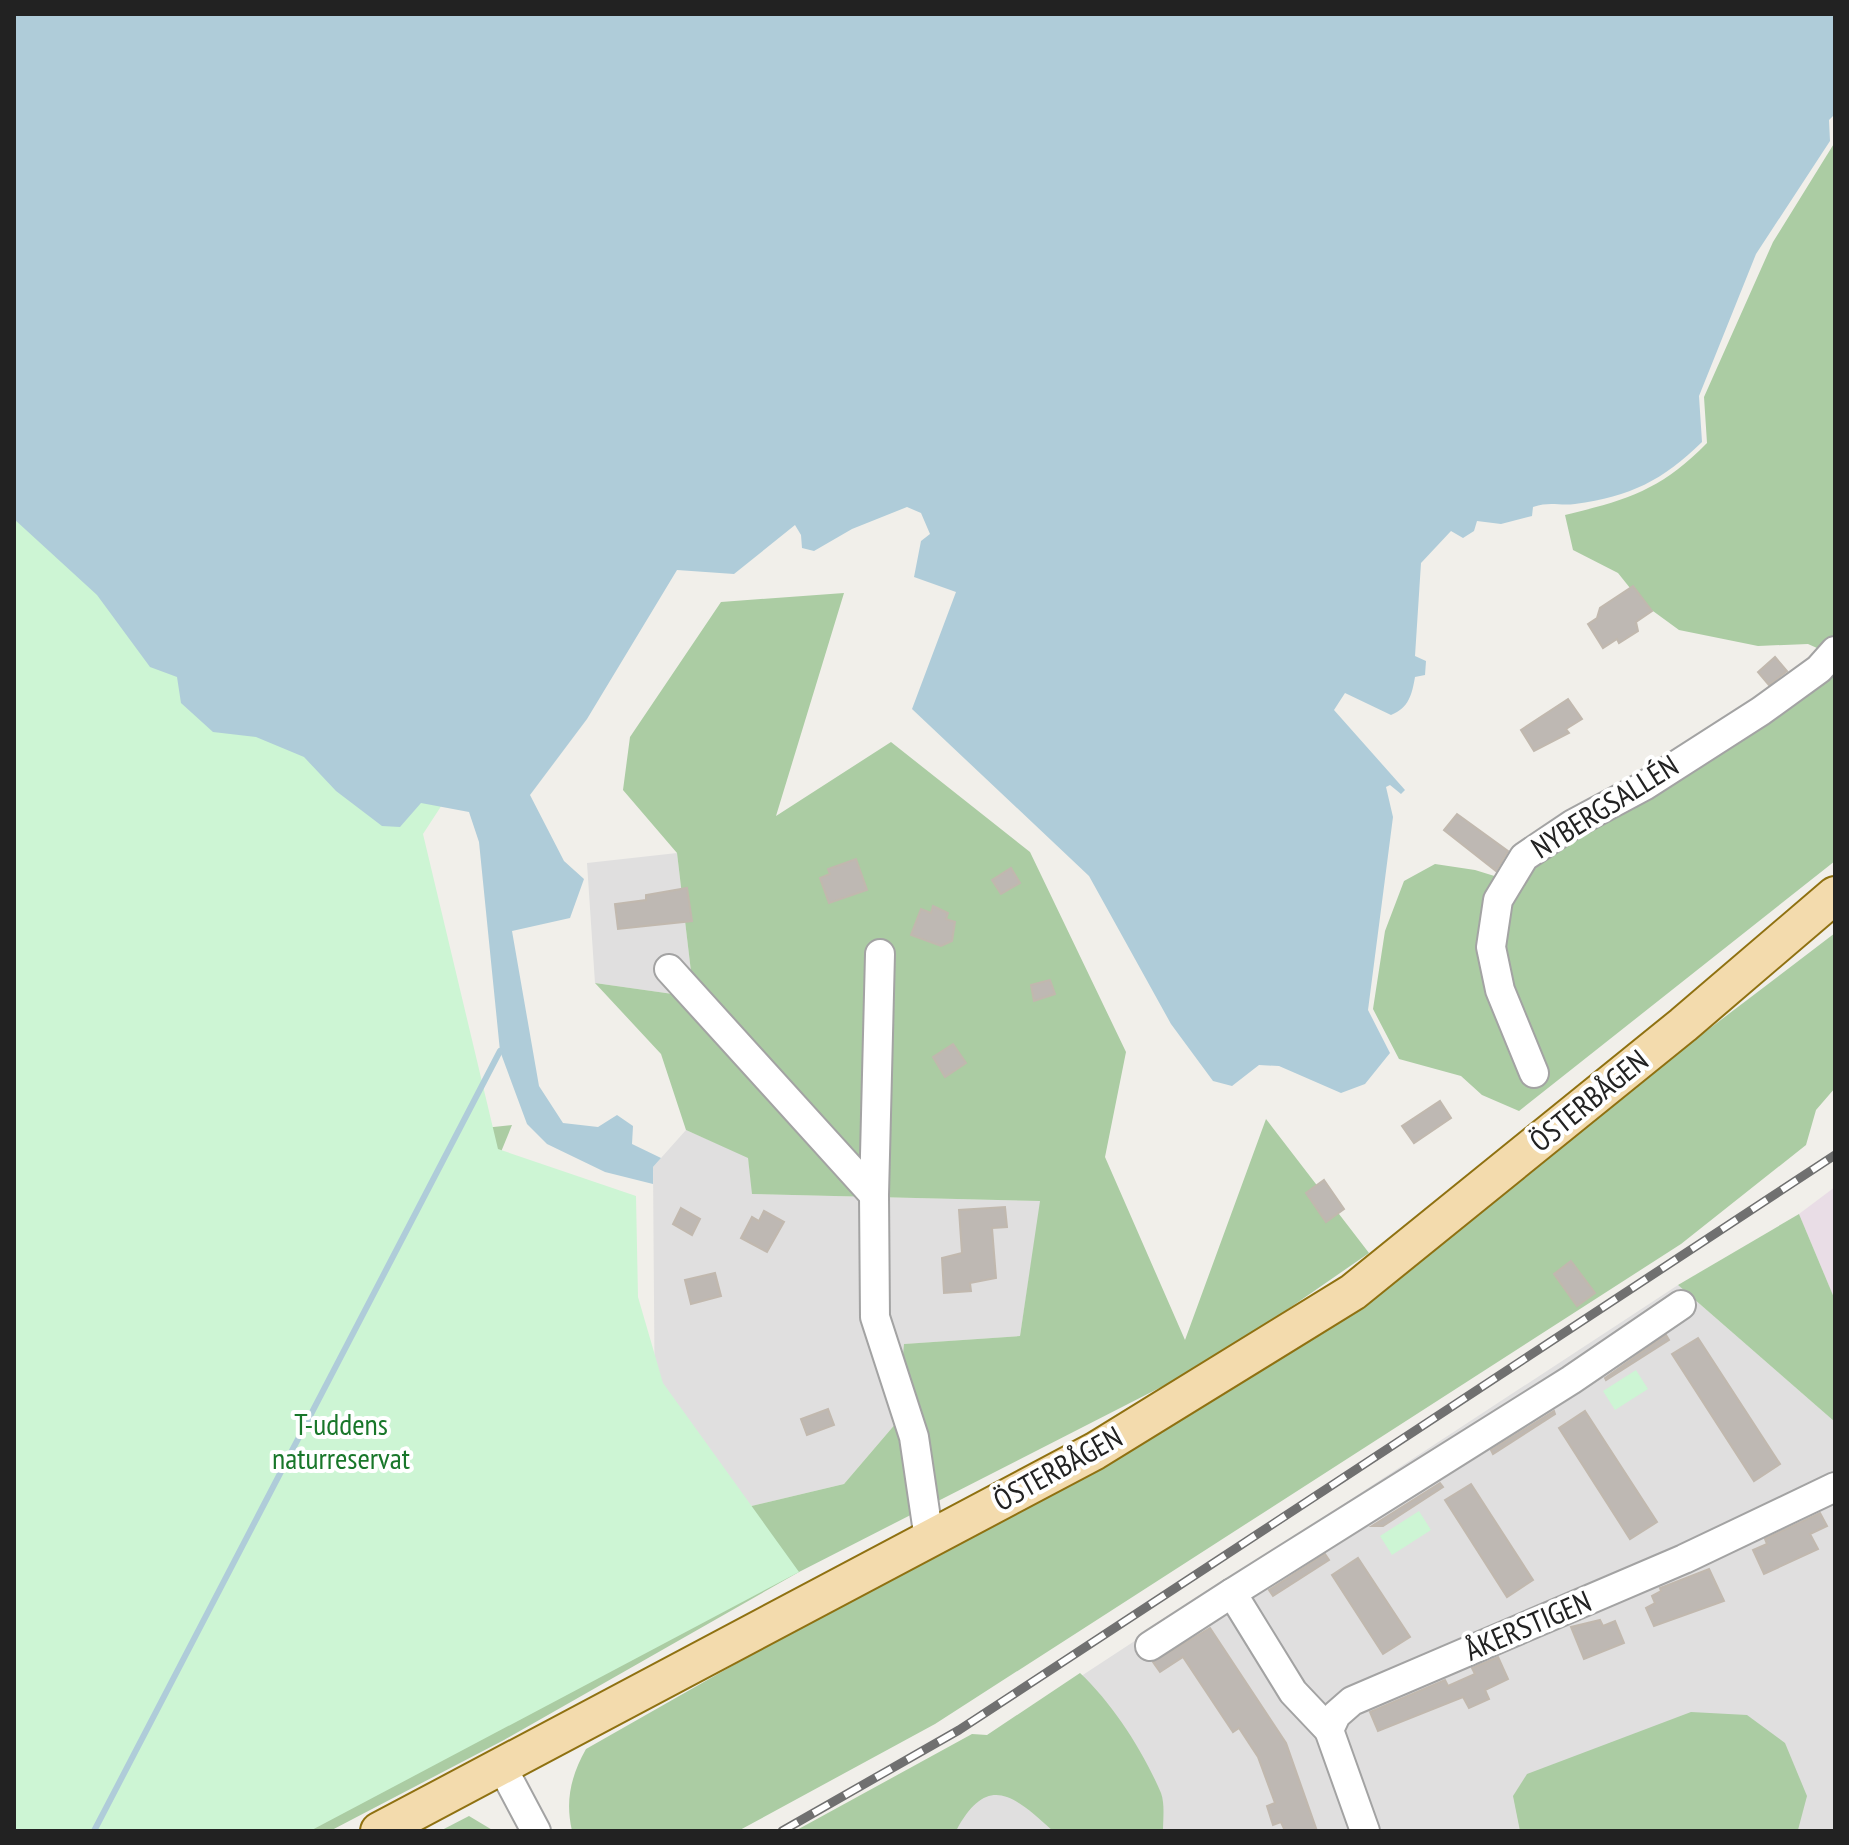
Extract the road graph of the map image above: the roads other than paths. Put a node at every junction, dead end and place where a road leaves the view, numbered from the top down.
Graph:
1 (1835, 651) edge
2 (1835, 895) edge
3 (1835, 917) edge
4 (880, 954) dead end
5 (669, 969) dead end
6 (1683, 1025) junction
7 (1534, 1073) dead end
8 (874, 1195) junction
9 (1681, 1305) dead end
10 (1835, 1487) edge
11 (929, 1539) junction
12 (1232, 1593) junction
13 (1150, 1646) dead end
14 (1329, 1730) junction
15 (502, 1767) junction
16 (379, 1831) edge
17 (536, 1831) edge
18 (1365, 1831) edge

1 - 7 street, NYBERGSALLÉN
2 - 6 main road, ÖSTERBÅGEN
3 - 6 main road, ÖSTERBÅGEN
4 - 8 street
5 - 8 street
6 - 11 main road, ÖSTERBÅGEN
8 - 11 street
9 - 12 street
10 - 14 street, ÅKERSTIGEN
11 - 15 main road, ÖSTERBÅGEN
12 - 13 street
12 - 14 street
14 - 18 street
15 - 16 main road, ÖSTERBÅGEN
15 - 17 street

